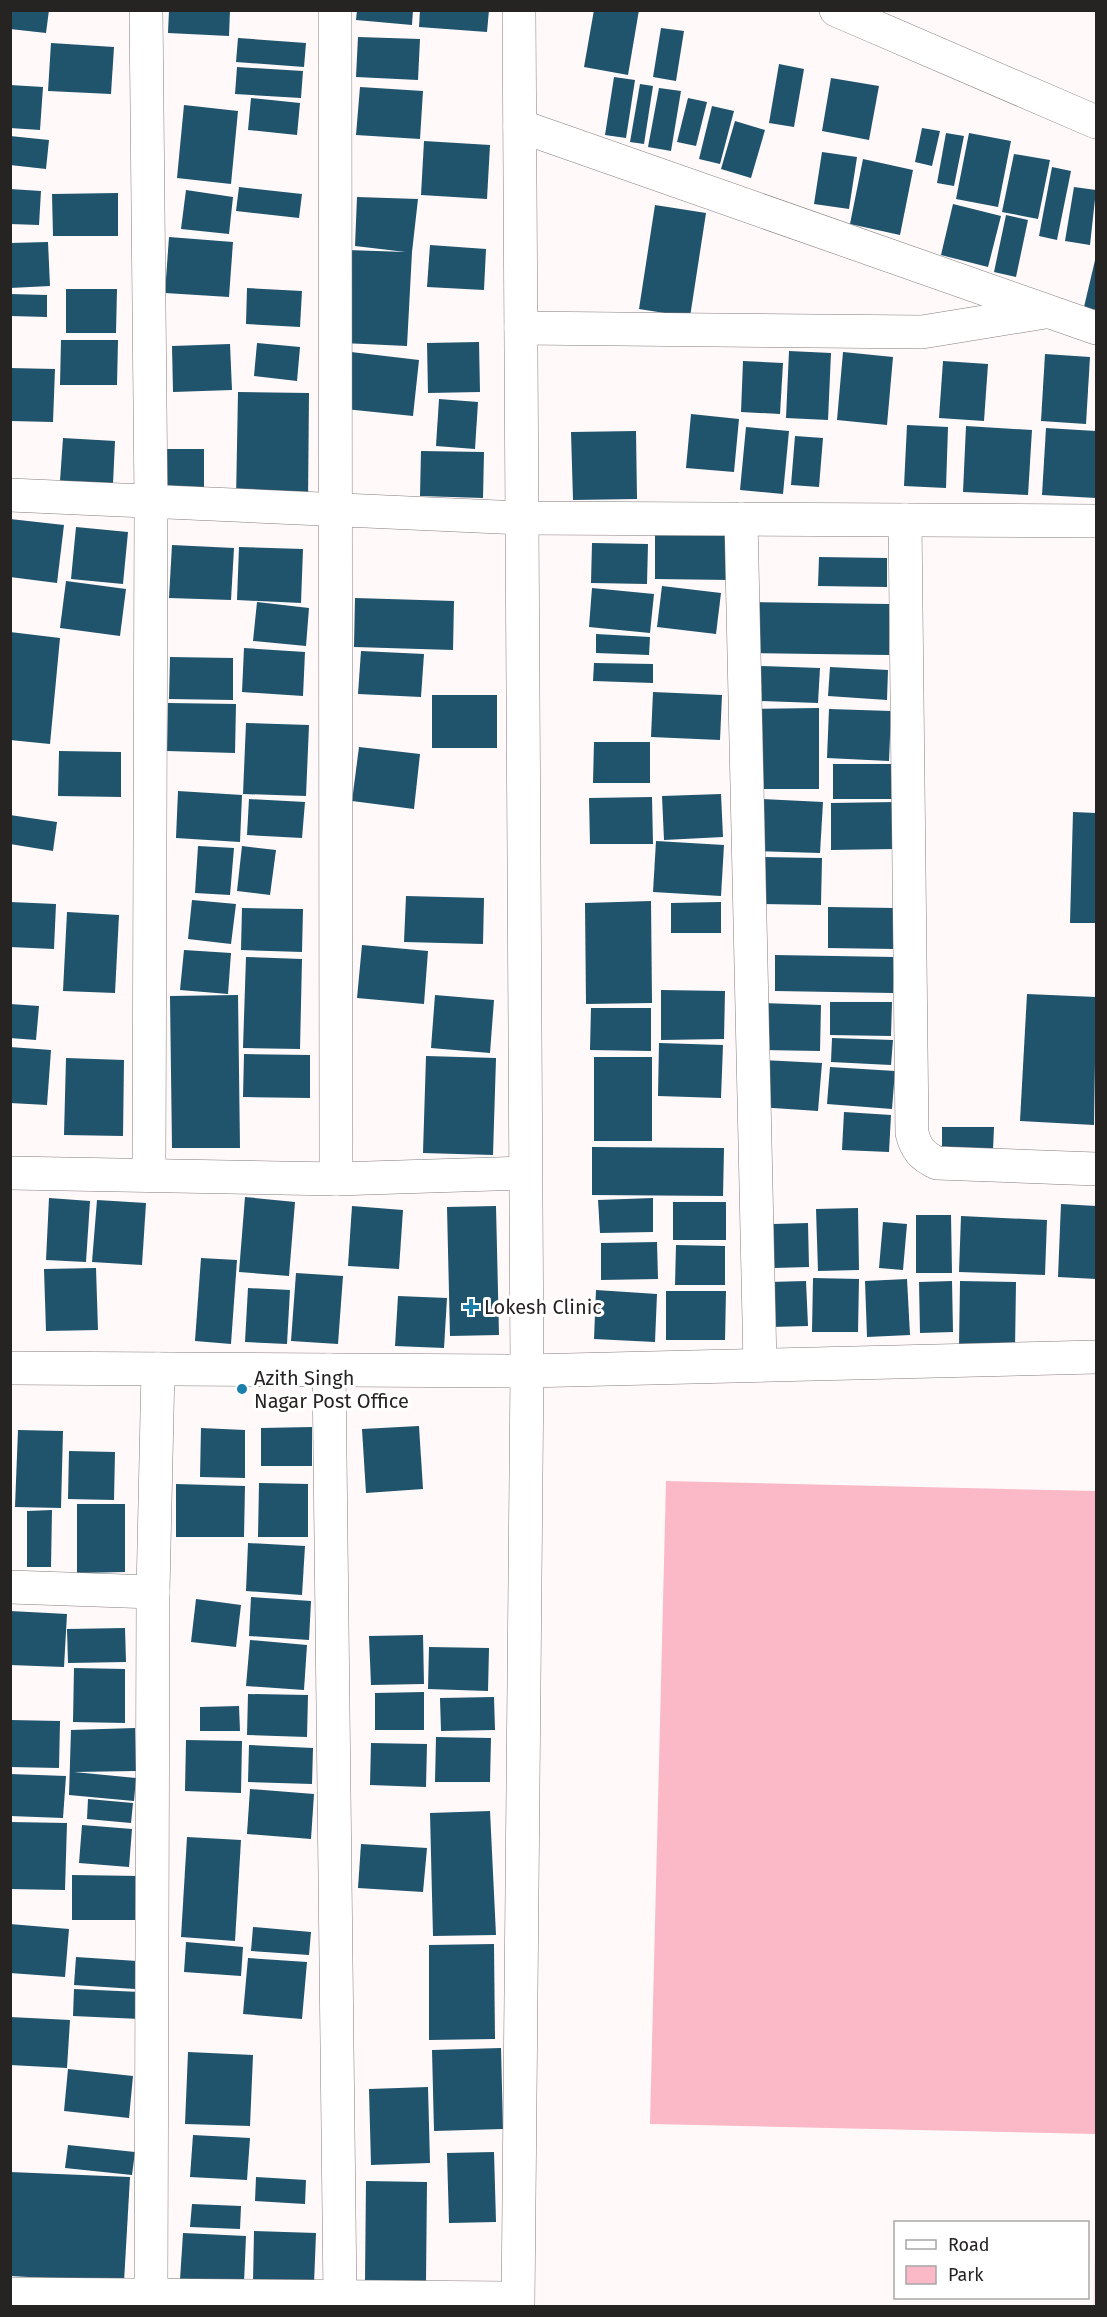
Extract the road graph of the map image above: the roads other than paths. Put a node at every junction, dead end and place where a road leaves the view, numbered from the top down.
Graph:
1 (146, 10) edge
2 (334, 10) edge
3 (519, 10) edge
4 (836, 10) edge
5 (1096, 122) edge
6 (520, 126) junction
7 (1050, 311) junction
8 (521, 328) junction
9 (1096, 328) edge
10 (10, 495) edge
11 (151, 502) junction
12 (335, 510) junction
13 (522, 518) junction
14 (741, 519) junction
15 (905, 520) junction
16 (1096, 521) edge
17 (1096, 1169) edge
18 (10, 1173) edge
19 (525, 1173) junction
20 (149, 1175) junction
21 (336, 1179) junction
22 (1096, 1357) edge
23 (760, 1365) junction
24 (10, 1368) edge
25 (159, 1369) junction
26 (329, 1370) junction
27 (527, 1371) junction
28 (10, 1587) edge
29 (153, 1592) junction
30 (10, 2294) edge
31 (151, 2296) junction
32 (340, 2298) junction
33 (518, 2302) edge

1 - 11 street
2 - 12 street
3 - 6 street
4 - 5 street
6 - 7 street
6 - 8 street
7 - 8 street
7 - 9 street
8 - 13 street
10 - 11 street
11 - 12 street
11 - 20 street
12 - 13 street
12 - 21 street
13 - 14 street
13 - 19 street
14 - 15 street
14 - 23 street
15 - 16 street
15 - 17 street
18 - 20 street
19 - 21 street
19 - 27 street
20 - 21 street
22 - 23 street
23 - 27 street
24 - 25 street
25 - 26 street
25 - 29 street
26 - 27 street
26 - 32 street
27 - 33 street
28 - 29 street
29 - 31 street
30 - 31 street
31 - 32 street
32 - 33 street

